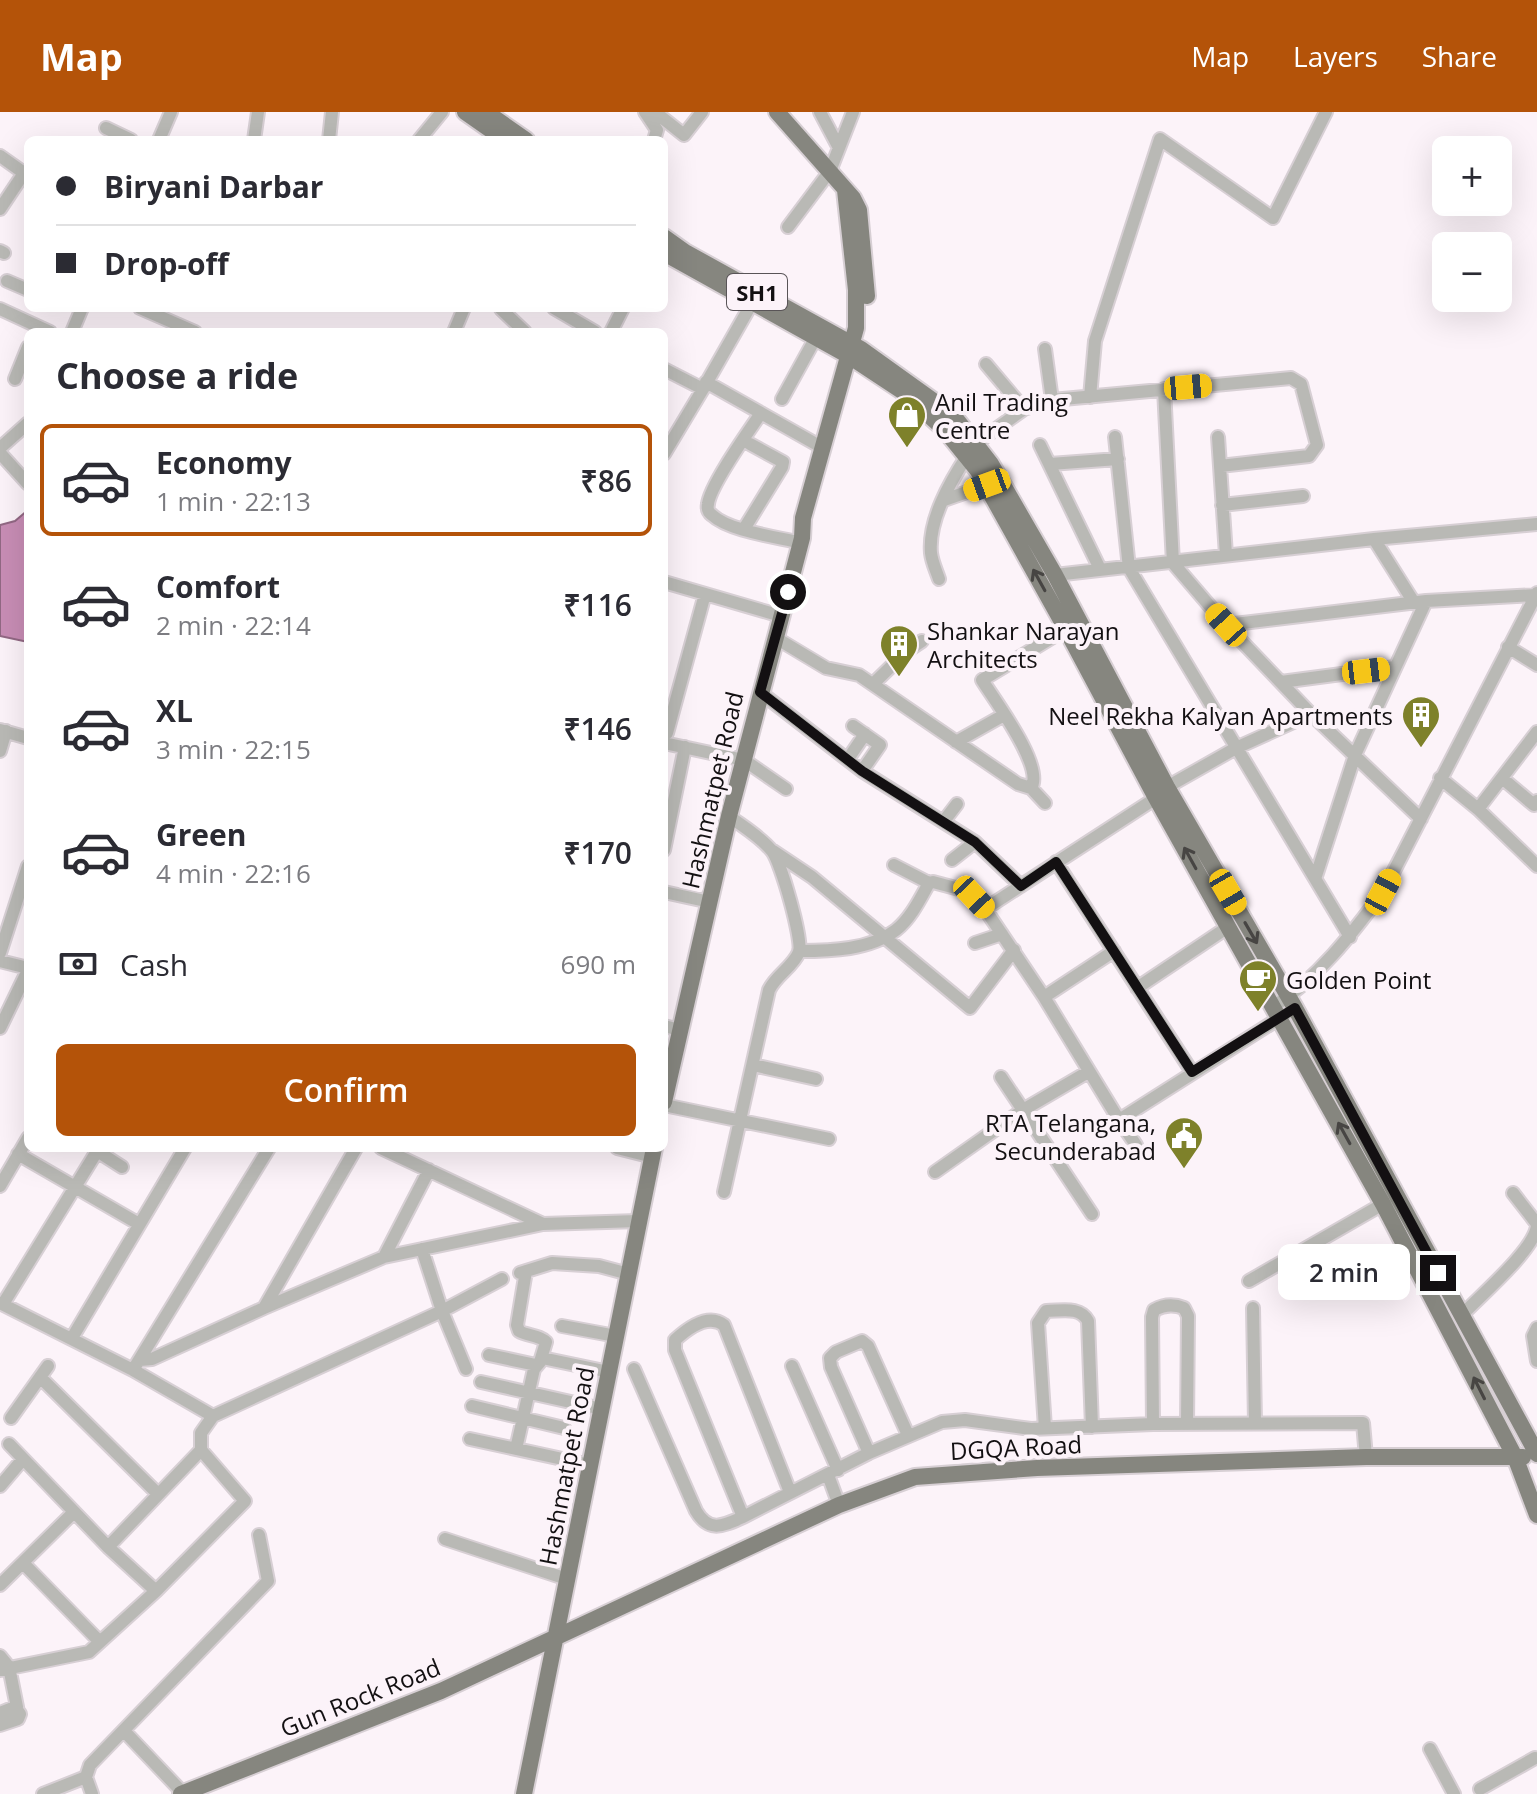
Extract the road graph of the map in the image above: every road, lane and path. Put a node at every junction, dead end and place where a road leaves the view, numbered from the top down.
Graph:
1 (171, 112) edge
2 (258, 112) edge
3 (332, 112) edge
4 (442, 112) edge
5 (465, 112) edge
6 (486, 112) edge
7 (645, 112) edge
8 (655, 112) edge
9 (702, 112) edge
10 (777, 112) edge
11 (820, 112) edge
12 (853, 112) edge
13 (1326, 112) edge
14 (106, 128) dead end
15 (123, 136) edge
16 (161, 136) edge
17 (255, 136) edge
18 (329, 136) edge
19 (422, 136) edge
20 (499, 136) edge
21 (520, 136) edge
22 (655, 136) edge
23 (839, 148) junction
24 (0, 156) edge
25 (830, 171) junction
26 (0, 209) edge
27 (788, 227) dead end
28 (668, 240) edge
29 (668, 255) edge
30 (7, 281) dead end
31 (24, 288) edge
32 (752, 303) junction
33 (0, 309) edge
34 (149, 312) edge
35 (504, 312) edge
36 (572, 313) edge
37 (34, 328) edge
38 (185, 328) edge
39 (521, 328) edge
40 (590, 328) edge
41 (815, 339) junction
42 (1045, 349) dead end
43 (855, 353) junction
44 (24, 357) edge
45 (986, 364) dead end
46 (668, 371) edge
47 (15, 379) dead end
48 (704, 385) junction
49 (1164, 389) junction
50 (1090, 397) junction
51 (782, 399) dead end
52 (1052, 400) junction
53 (1024, 409) junction
54 (761, 413) junction
55 (24, 427) edge
56 (1115, 437) dead end
57 (1218, 437) dead end
58 (750, 444) dead end
59 (1040, 445) dead end
60 (668, 447) edge
61 (823, 448) junction
62 (0, 450) edge
63 (971, 450) junction
64 (1118, 459) junction
65 (1050, 464) junction
66 (1220, 466) junction
67 (24, 479) edge
68 (987, 485) junction
69 (1303, 496) dead end
70 (944, 500) junction
71 (1222, 505) junction
72 (1537, 524) edge
73 (744, 529) junction
74 (1374, 539) junction
75 (801, 541) junction
76 (1226, 555) junction
77 (1173, 563) junction
78 (1129, 568) junction
79 (1100, 569) junction
80 (1055, 575) junction
81 (939, 579) dead end
82 (668, 583) edge
83 (705, 594) junction
84 (1537, 594) edge
85 (1420, 601) junction
86 (781, 616) junction
87 (1226, 625) junction
88 (1066, 629) junction
89 (776, 638) junction
90 (922, 641) dead end
91 (1508, 647) junction
92 (1537, 665) edge
93 (1395, 667) junction
94 (1281, 682) junction
95 (873, 684) junction
96 (760, 692) junction
97 (1311, 714) junction
98 (1004, 715) junction
99 (853, 726) dead end
100 (668, 727) edge
101 (3, 730) edge
102 (865, 734) junction
103 (24, 737) edge
104 (668, 739) edge
105 (956, 742) junction
106 (1534, 743) edge
107 (685, 747) junction
108 (1236, 748) junction
109 (0, 751) edge
110 (1355, 755) junction
111 (848, 759) junction
112 (744, 760) junction
113 (862, 771) junction
114 (1440, 778) junction
115 (1502, 778) junction
116 (1031, 788) junction
117 (786, 789) dead end
118 (1162, 793) junction
119 (1537, 801) edge
120 (1045, 803) dead end
121 (957, 804) dead end
122 (1478, 809) junction
123 (729, 816) junction
124 (1421, 819) junction
125 (944, 821) junction
126 (668, 830) edge
127 (975, 842) junction
128 (773, 851) junction
129 (952, 860) dead end
130 (1056, 862) junction
131 (894, 865) dead end
132 (1537, 866) edge
133 (1316, 876) junction
134 (24, 878) edge
135 (929, 883) junction
136 (1021, 886) junction
137 (668, 893) edge
138 (710, 902) junction
139 (985, 909) junction
140 (1228, 927) junction
141 (1002, 934) junction
142 (1350, 937) junction
143 (884, 938) junction
144 (975, 943) dead end
145 (1014, 950) junction
146 (799, 951) junction
147 (1114, 951) junction
148 (0, 953) edge
149 (0, 961) edge
150 (24, 968) edge
151 (24, 977) edge
152 (1137, 988) junction
153 (1044, 997) junction
154 (1292, 1003) junction
155 (1276, 1012) junction
156 (0, 1028) edge
157 (672, 1028) edge
158 (753, 1065) junction
159 (668, 1066) edge
160 (1088, 1072) junction
161 (1192, 1072) junction
162 (1001, 1077) dead end
163 (816, 1079) dead end
164 (668, 1105) edge
165 (1023, 1110) junction
166 (1119, 1120) junction
167 (740, 1121) junction
168 (829, 1139) dead end
169 (24, 1144) edge
170 (1136, 1145) dead end
171 (97, 1152) edge
172 (101, 1152) edge
173 (181, 1152) edge
174 (267, 1152) edge
175 (354, 1152) edge
176 (390, 1152) edge
177 (654, 1153) edge
178 (18, 1154) junction
179 (122, 1167) dead end
180 (429, 1170) junction
181 (935, 1172) dead end
182 (0, 1186) edge
183 (74, 1187) junction
184 (724, 1192) dead end
185 (1513, 1193) dead end
186 (1383, 1204) junction
187 (1092, 1214) dead end
188 (638, 1221) junction
189 (139, 1224) junction
190 (543, 1224) junction
191 (1537, 1225) edge
192 (422, 1249) junction
193 (384, 1257) junction
194 (629, 1274) junction
195 (502, 1279) dead end
196 (1249, 1281) dead end
197 (2, 1304) edge
198 (264, 1308) junction
199 (1253, 1308) dead end
200 (442, 1311) junction
201 (1461, 1316) junction
202 (562, 1326) dead end
203 (1537, 1328) edge
204 (616, 1336) junction
205 (72, 1338) junction
206 (489, 1355) dead end
207 (539, 1361) junction
208 (1537, 1361) edge
209 (136, 1365) junction
210 (792, 1366) dead end
211 (466, 1369) dead end
212 (634, 1369) dead end
213 (609, 1372) junction
214 (481, 1382) dead end
215 (529, 1394) junction
216 (472, 1406) dead end
217 (602, 1409) junction
218 (213, 1416) junction
219 (11, 1418) dead end
220 (523, 1418) junction
221 (1255, 1423) junction
222 (1153, 1424) junction
223 (1187, 1424) junction
224 (1092, 1427) junction
225 (564, 1428) dead end
226 (1045, 1428) junction
227 (908, 1435) junction
228 (470, 1439) dead end
229 (9, 1444) dead end
230 (516, 1449) junction
231 (201, 1450) junction
232 (869, 1453) junction
233 (1537, 1455) edge
234 (1366, 1457) junction
235 (1515, 1457) junction
236 (23, 1459) junction
237 (590, 1465) junction
238 (833, 1472) junction
239 (0, 1486) edge
240 (790, 1492) junction
241 (158, 1494) junction
242 (839, 1505) junction
243 (73, 1513) junction
244 (1537, 1515) edge
245 (743, 1517) junction
246 (259, 1535) dead end
247 (445, 1539) dead end
248 (108, 1547) junction
249 (23, 1563) junction
250 (567, 1579) junction
251 (0, 1585) edge
252 (156, 1591) junction
253 (555, 1639) junction
254 (100, 1642) junction
255 (0, 1656) edge
256 (4, 1668) edge
257 (17, 1707) junction
258 (0, 1713) edge
259 (0, 1725) edge
260 (125, 1732) junction
261 (1430, 1749) dead end
262 (1535, 1758) dead end
263 (86, 1777) junction
264 (1478, 1792) edge
265 (43, 1794) edge
266 (92, 1794) edge
267 (182, 1794) edge
268 (524, 1794) edge
269 (1454, 1794) edge

1 - 16 street
2 - 17 street
3 - 18 street
4 - 19 street
5 - 20 main road
6 - 21 main road
7 - 22 street
8 - 9 street
10 - 25 main road
11 - 23 street
12 - 23 street
13 - 50 street
14 - 15 street
23 - 25 street
24 - 26 street
25 - 27 street
25 - 43 main road
28 - 43 main road, SH1
29 - 32 main road, SH1
30 - 31 street
32 - 41 main road, SH1
32 - 48 street
33 - 37 street
34 - 38 street
35 - 39 street
36 - 40 street
41 - 43 main road, SH1
41 - 51 street
42 - 52 street
43 - 61 main road, Hashmatpet Road
43 - 63 main road, SH1
43 - 75 main road, Hashmatpet Road
44 - 47 street
45 - 53 street
46 - 48 street
48 - 54 street
48 - 60 street
49 - 50 street
49 - 66 street
49 - 77 street
50 - 52 street
52 - 53 street
53 - 63 street
54 - 61 street
54 - 73 street
55 - 62 street
56 - 64 street
57 - 66 street
58 - 73 street
59 - 65 street
61 - 75 main road, Hashmatpet Road
62 - 67 street
63 - 68 main road, SH1
63 - 70 street
63 - 80 main road, SH1
64 - 65 street
64 - 78 street
65 - 79 street
66 - 71 street
68 - 70 street
88 -> 68 main road, SH1
69 - 71 street
70 - 81 street
71 - 76 street
72 - 74 street
73 - 75 street
74 - 76 street
74 - 85 street
75 - 86 main road, Hashmatpet Road
76 - 77 street
77 - 78 street
77 - 87 street
78 - 79 street
78 - 108 street
79 - 80 street
80 - 118 main road, SH1
82 - 83 street
83 - 86 street
83 - 100 street
84 - 85 street
84 - 91 street
85 - 87 street
85 - 93 street
86 - 89 main road, Hashmatpet Road
87 - 94 street
88 - 98 street
88 - 118 main road, SH1
89 - 95 street
89 - 96 main road, Hashmatpet Road
90 - 95 street
91 - 92 street
91 - 114 street
93 - 94 street
93 - 110 street
94 - 97 street
95 - 105 street
96 - 111 street
96 - 112 main road, Hashmatpet Road
97 - 108 street
97 - 110 street
98 - 105 street
98 - 116 street
99 - 102 street
101 - 103 street
101 - 109 street
102 - 111 street
102 - 113 street
104 - 107 street
105 - 116 street
106 - 115 street
107 - 112 street
107 - 126 street
108 - 118 street
108 - 133 street
110 - 124 street
110 - 133 street
111 - 113 street
112 - 117 street
112 - 123 main road, Hashmatpet Road
113 - 125 street
114 - 122 street
114 - 124 street
115 - 119 street
115 - 122 street
116 - 120 street
118 - 130 street
140 -> 118 main road, SH1
118 -> 154 main road, SH1
121 - 125 street
122 - 132 street
123 - 128 street
123 - 138 main road, Hashmatpet Road
124 - 142 street
125 - 127 street
127 - 129 street
127 - 136 street
128 - 143 street
128 - 146 street
130 - 136 street
130 - 147 street
131 - 135 street
133 - 142 street
134 - 148 street
135 - 139 street
135 - 143 street
136 - 139 street
137 - 138 street
138 - 157 main road, Hashmatpet Road
139 - 141 street
140 - 152 street
140 - 155 main road, SH1
141 - 144 street
141 - 145 street
142 - 154 street
143 - 145 street
143 - 146 street
145 - 153 street
146 - 158 street
147 - 152 street
147 - 153 street
149 - 150 street
151 - 156 street
152 - 161 street
153 - 160 street
154 - 155 street
154 - 201 main road, SH1
155 - 161 street
186 -> 155 main road, SH1
157 - 159 main road, Hashmatpet Road
158 - 163 street
158 - 167 street
160 - 165 street
160 - 166 street
161 - 166 street
162 - 165 street
164 - 167 street
165 - 181 street
165 - 187 street
166 - 170 street
167 - 168 street
167 - 184 street
169 - 178 street
171 - 183 street
172 - 179 street
173 - 189 street
174 - 209 street
175 - 198 street
176 - 180 street
177 - 188 main road, Hashmatpet Road
178 - 182 street
178 - 183 street
180 - 190 street
180 - 193 street
183 - 189 street
183 - 197 street
185 - 191 street
186 - 196 street
235 -> 186 main road, SH1
188 - 190 street
188 - 194 main road, Hashmatpet Road
189 - 205 street
190 - 192 street
191 - 201 street
192 - 193 street
192 - 200 street
193 - 198 street
194 - 204 main road, Hashmatpet Road
194 - 207 street
195 - 200 street
197 - 205 street
198 - 209 street
199 - 221 street
200 - 211 street
200 - 218 street
201 - 233 main road, SH1
202 - 204 street
203 - 208 street
204 - 213 main road, Hashmatpet Road
205 - 209 street
206 - 207 street
207 - 213 street
207 - 215 street
209 - 218 street
210 - 238 street
212 - 245 street
213 - 217 main road, Hashmatpet Road
214 - 215 street
215 - 217 street
215 - 220 street
216 - 220 street
217 - 237 main road, Hashmatpet Road
218 - 231 street
219 - 241 street
220 - 225 street
220 - 230 street
221 - 223 street
221 - 234 street
222 - 223 street
222 - 223 street
222 - 224 street
224 - 226 street
224 - 226 street
226 - 227 street
227 - 232 street
227 - 232 street
228 - 230 street
229 - 236 street
230 - 237 street
231 - 241 street
231 - 252 street
232 - 238 street
233 - 235 main road, DGQA Road
234 - 235 main road, DGQA Road
234 - 242 main road, DGQA Road
235 - 244 main road, SH1
236 - 239 street
236 - 243 street
237 - 250 main road, Hashmatpet Road
238 - 240 street
238 - 242 street
240 - 245 street
240 - 245 street
241 - 248 street
242 - 253 main road, DGQA Road
243 - 248 street
243 - 249 street
246 - 260 street
247 - 250 street
248 - 252 street
249 - 251 street
249 - 254 street
250 - 253 main road, Hashmatpet Road
252 - 254 street
253 - 267 main road, Gun Rock Road
253 - 268 main road, Hashmatpet Road
254 - 256 street
255 - 256 street
256 - 257 street
257 - 258 street
257 - 259 street
260 - 263 street
260 - 267 street
261 - 269 street
262 - 264 street
263 - 265 street
263 - 266 street

